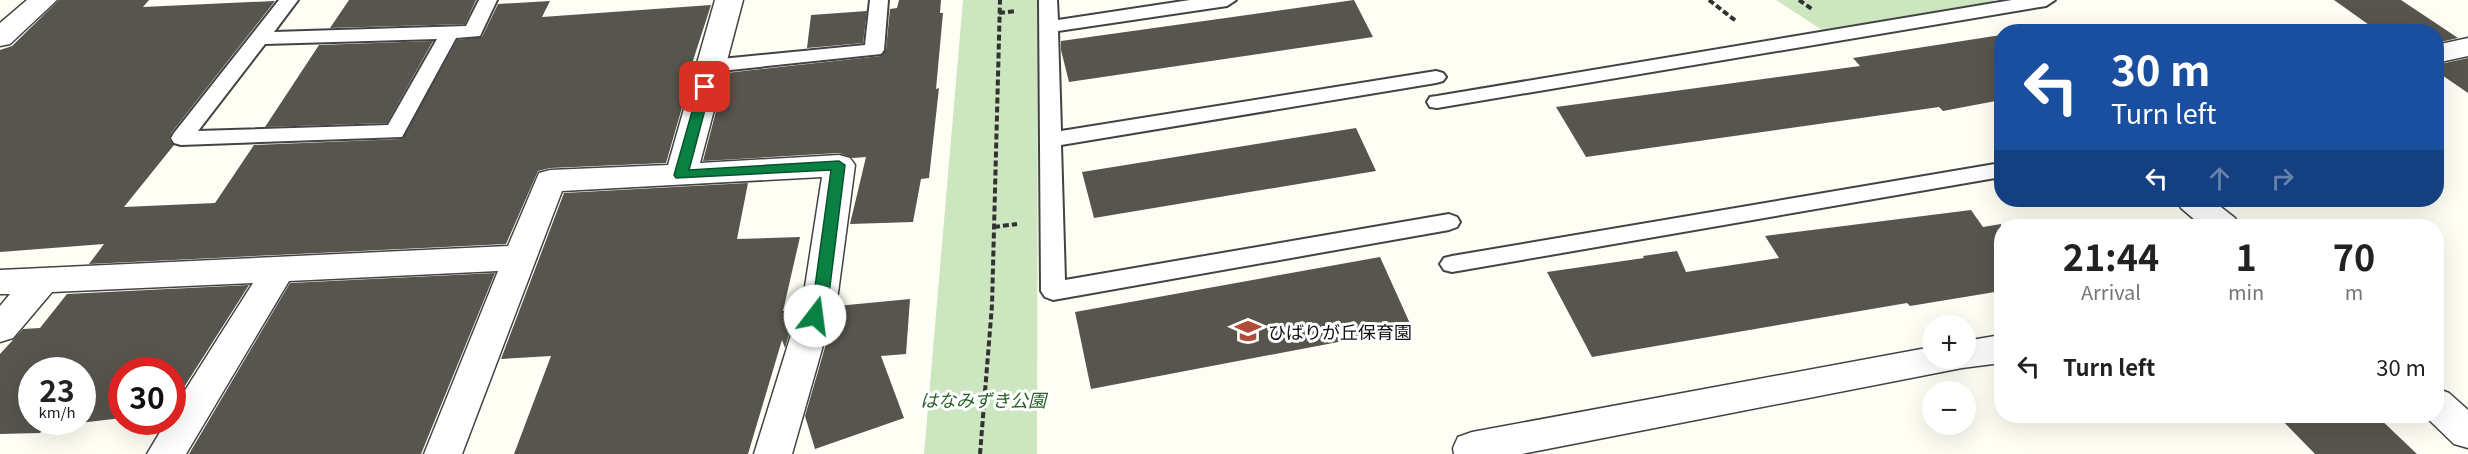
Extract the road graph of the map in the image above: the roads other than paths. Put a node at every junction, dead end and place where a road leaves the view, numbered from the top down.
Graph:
1 (43, 0) edge
2 (289, 0) edge
3 (488, 0) edge
4 (729, 0) edge
5 (879, 0) edge
6 (1048, 0) edge
7 (1227, 0) edge
8 (2046, 0) edge
9 (2010, 3) edge
10 (1048, 27) junction
11 (450, 32) junction
12 (0, 38) edge
13 (259, 38) junction
14 (2468, 47) edge
15 (2444, 52) edge
16 (711, 66) junction
17 (1436, 77) dead end
18 (1437, 102) dead end
19 (1050, 141) junction
20 (1994, 171) edge
21 (681, 175) junction
22 (2200, 207) edge
23 (2215, 219) edge
24 (1449, 222) dead end
25 (518, 258) junction
26 (1452, 264) dead end
27 (279, 269) junction
28 (42, 280) junction
29 (0, 282) edge
30 (0, 329) edge
31 (1994, 350) edge
32 (1976, 353) edge
33 (1922, 363) edge
34 (2444, 411) edge
35 (2468, 433) edge
36 (166, 454) edge
37 (443, 454) edge
38 (773, 454) edge
39 (1473, 454) edge

1 - 12 street
2 - 13 lane
3 - 11 lane
4 - 16 street
5 - 16 lane
6 - 10 lane
7 - 10 lane
8 - 9 lane
9 - 18 lane
10 - 19 lane
11 - 13 lane
11 - 13 lane
14 - 15 street
16 - 21 street
17 - 19 lane
19 - 24 lane
20 - 26 lane
21 - 25 street
21 - 38 street
22 - 23 street
25 - 27 street
25 - 37 street
27 - 28 street
27 - 36 street
28 - 29 street
28 - 30 street
31 - 32 street
33 - 39 street
34 - 35 street

